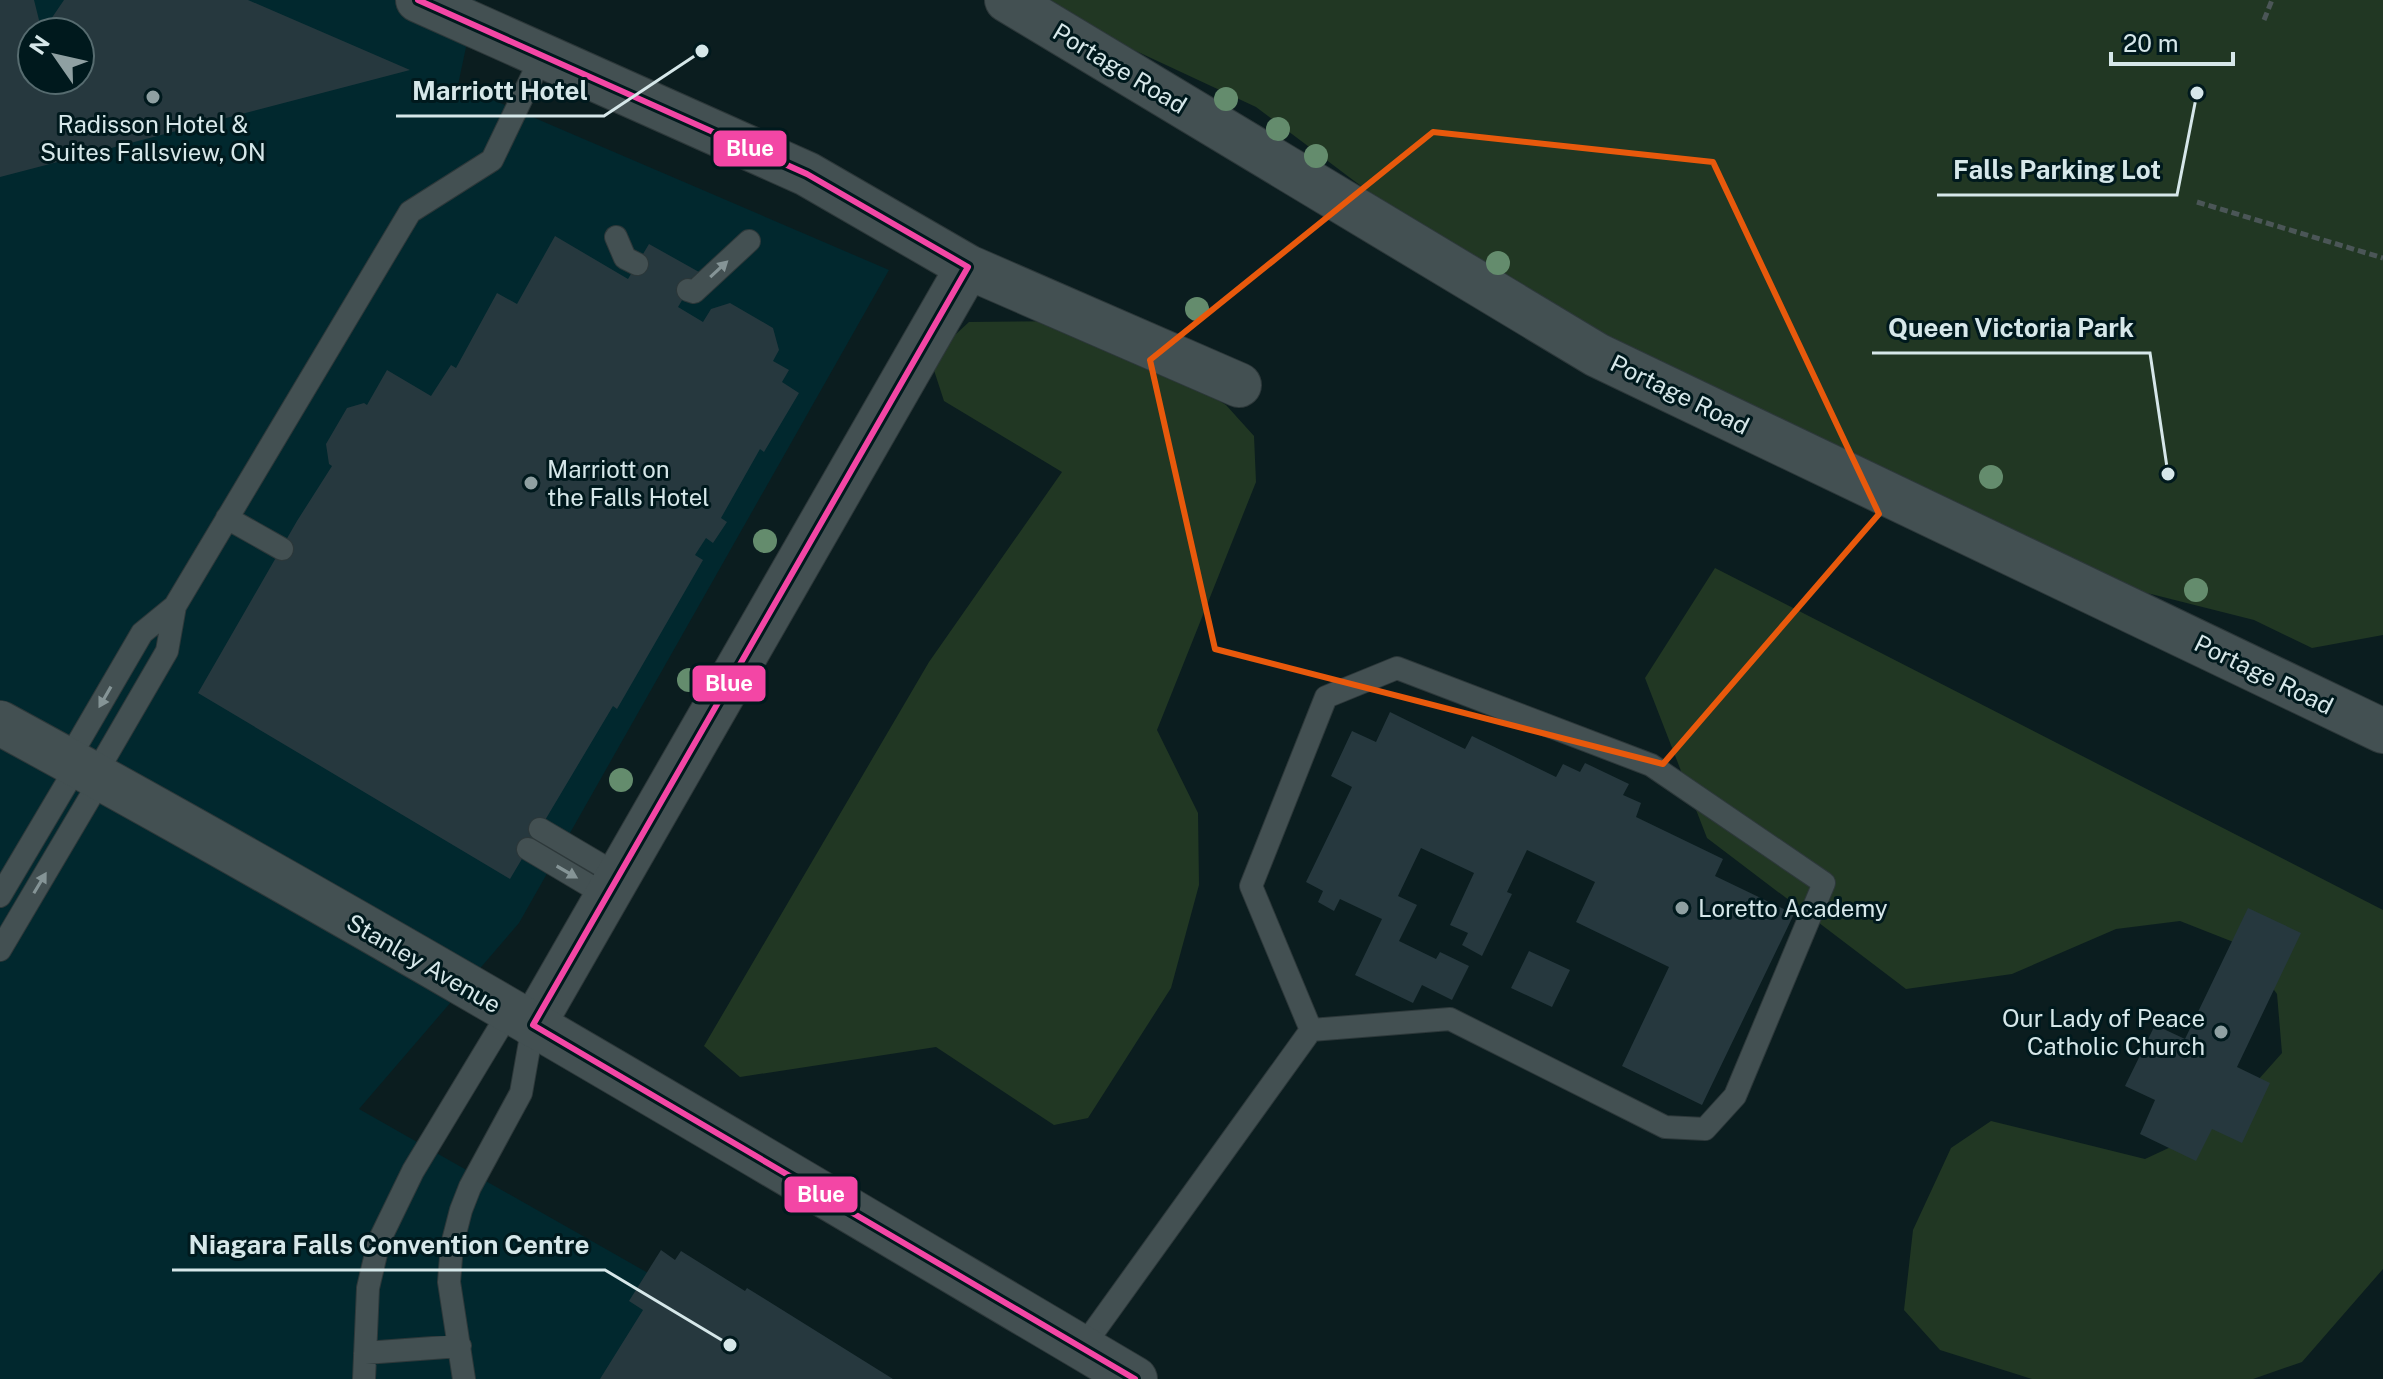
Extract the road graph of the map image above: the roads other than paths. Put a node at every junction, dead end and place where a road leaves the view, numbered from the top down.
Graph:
1 (418, 0) edge
2 (1007, 0) edge
3 (542, 56) junction
4 (616, 237) dead end
5 (749, 241) dead end
6 (637, 264) dead end
7 (968, 267) junction
8 (688, 290) dead end
9 (1239, 385) dead end
10 (227, 518) junction
11 (282, 549) dead end
12 (175, 606) junction
13 (0, 723) edge
14 (2383, 731) edge
15 (85, 770) junction
16 (540, 829) dead end
17 (528, 849) dead end
18 (613, 885) junction
19 (0, 896) edge
20 (0, 950) edge
21 (521, 1018) junction
22 (1311, 1030) junction
23 (460, 1346) junction
24 (1082, 1348) junction
25 (365, 1353) junction
26 (364, 1379) edge
27 (464, 1379) edge
28 (1135, 1379) edge

1 - 3 main road
2 - 14 main road, Portage Road
3 - 7 main road
3 - 10 lane
4 - 6 lane
8 -> 5 lane
7 - 9 main road
7 - 18 main road
10 - 11 lane
10 - 12 lane
12 - 15 lane
12 -> 15 lane
13 - 15 main road, Stanley Avenue
15 - 19 lane
20 -> 15 lane
15 - 21 main road, Stanley Avenue
16 - 18 lane
17 -> 18 lane
18 - 21 main road
21 - 23 lane
21 - 24 main road, Stanley Avenue
21 - 25 lane
22 - 22 lane
22 - 24 lane
23 - 25 lane
23 - 27 lane
24 - 28 main road, Stanley Avenue
25 - 26 lane

